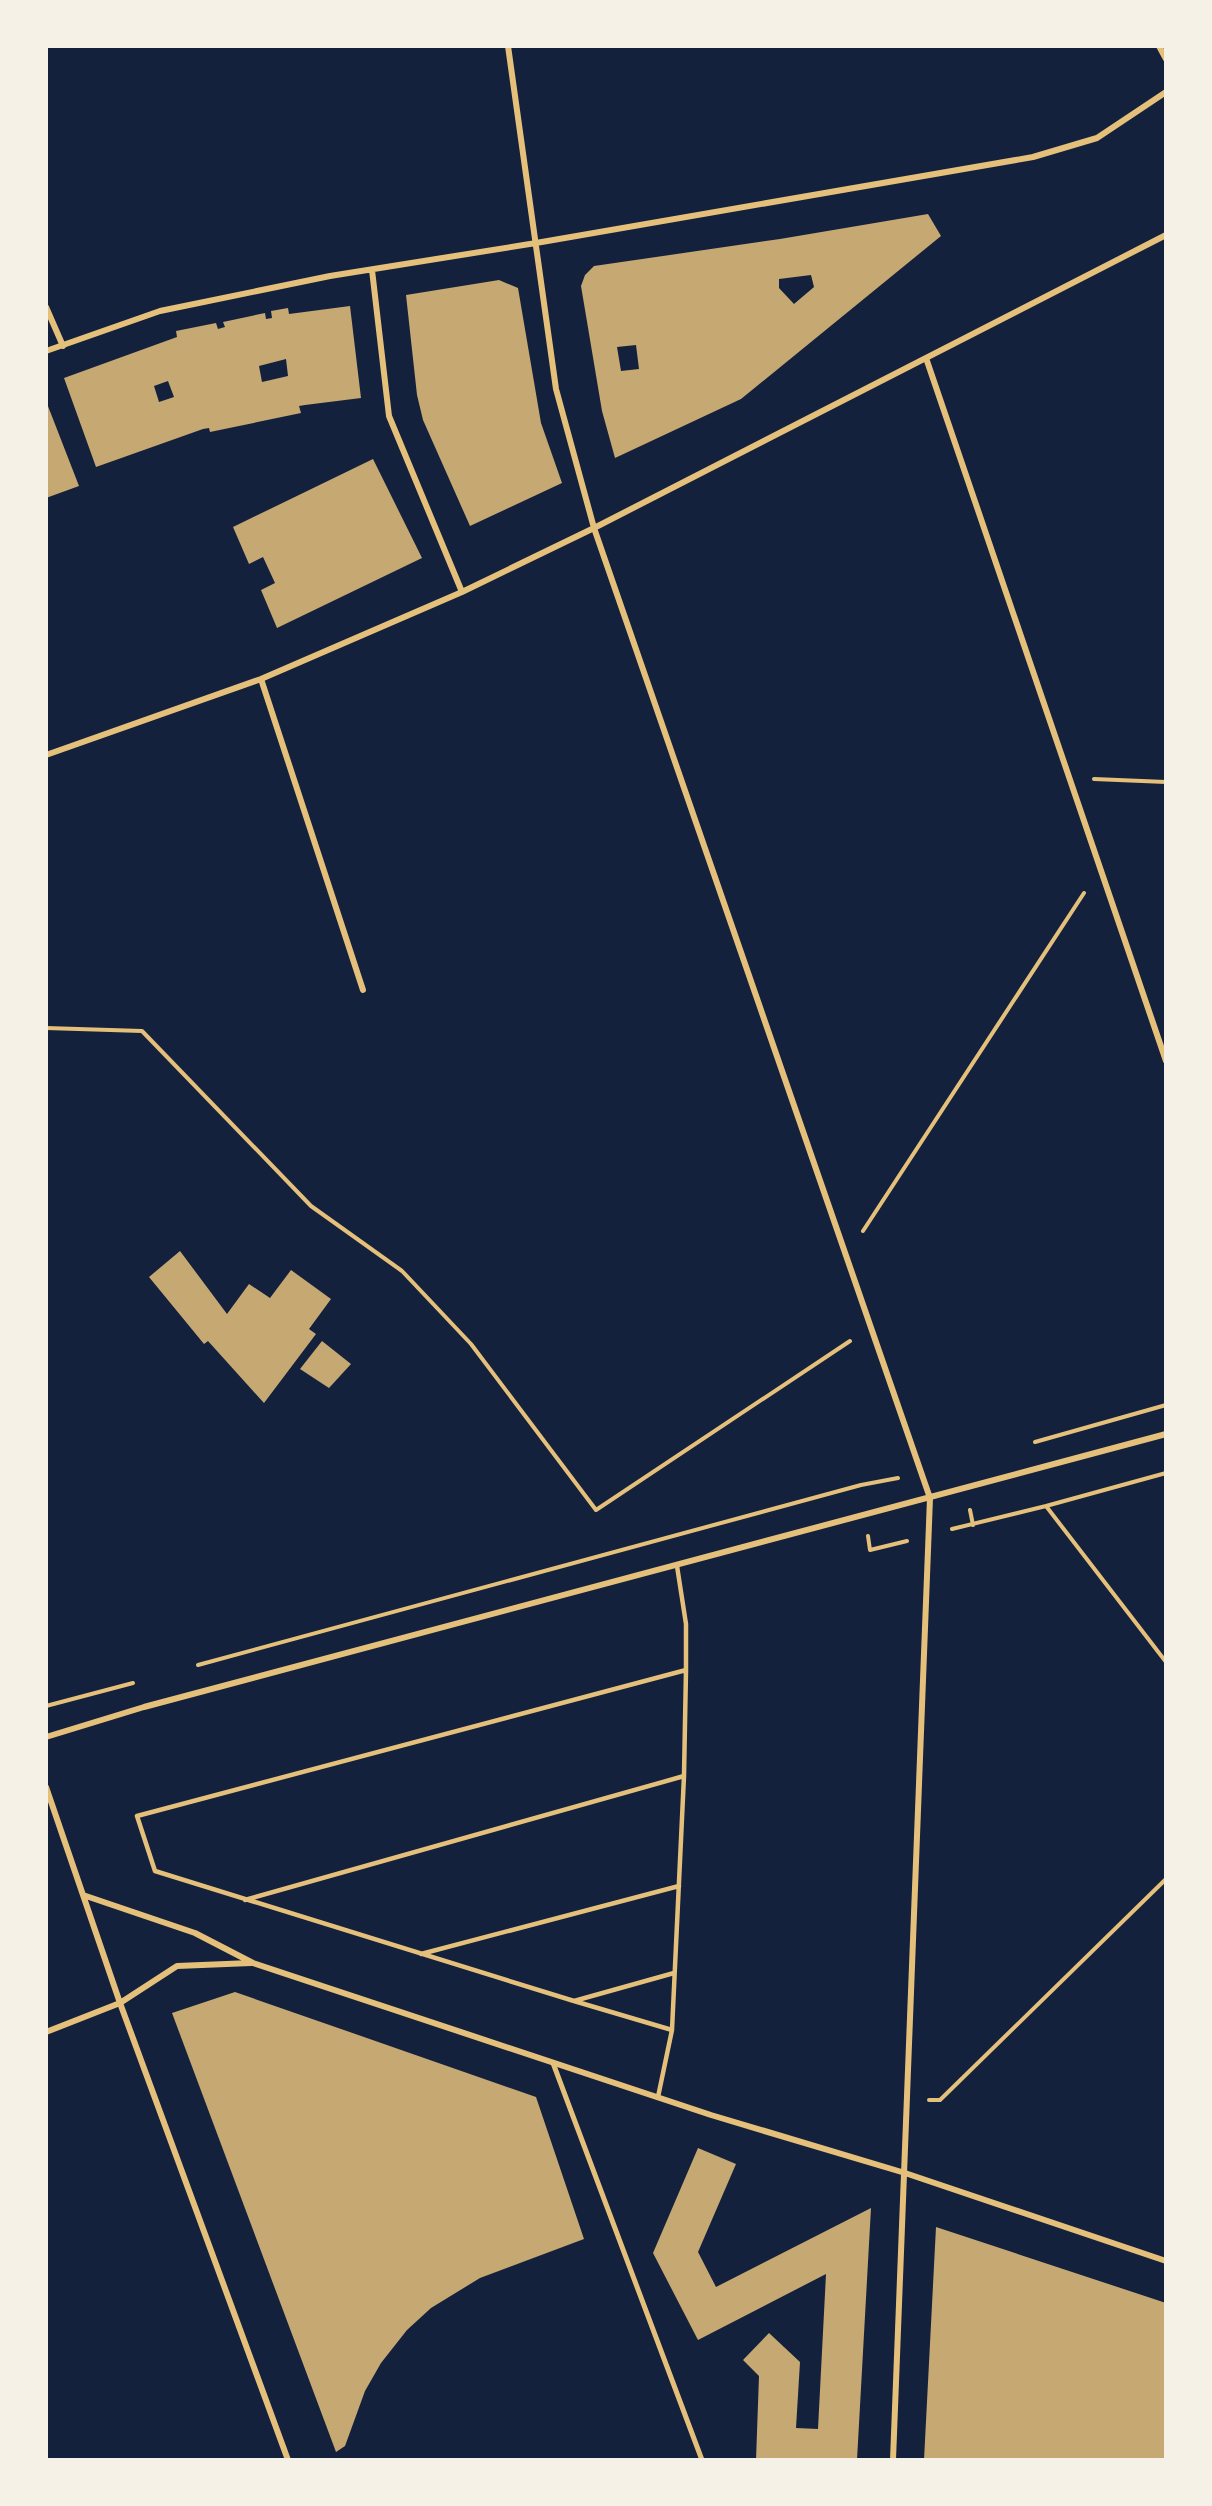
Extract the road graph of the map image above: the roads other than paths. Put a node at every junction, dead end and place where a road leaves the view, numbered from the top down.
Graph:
1 (508, 46) edge
2 (1159, 46) edge
3 (1166, 59) edge
4 (1166, 92) edge
5 (1166, 236) edge
6 (536, 243) junction
7 (372, 270) junction
8 (46, 308) edge
9 (63, 346) junction
10 (46, 351) edge
11 (926, 358) junction
12 (594, 528) junction
13 (462, 592) junction
14 (261, 679) junction
15 (46, 755) edge
16 (363, 990) dead end
17 (1166, 1061) edge
18 (1166, 1434) edge
19 (930, 1498) junction
20 (677, 1566) junction
21 (686, 1670) junction
22 (46, 1737) edge
23 (684, 1776) junction
24 (46, 1787) edge
25 (679, 1886) junction
26 (83, 1895) junction
27 (245, 1900) junction
28 (420, 1954) junction
29 (253, 1962) junction
30 (674, 1973) junction
31 (574, 2001) junction
32 (120, 2003) junction
33 (672, 2030) junction
34 (46, 2032) edge
35 (553, 2063) junction
36 (658, 2097) junction
37 (905, 2173) junction
38 (1166, 2261) edge
39 (288, 2460) edge
40 (702, 2460) edge
41 (893, 2460) edge

1 - 6 street
2 - 3 street
4 - 6 street
5 - 11 street
6 - 7 street
6 - 12 street
7 - 9 street
7 - 13 street
8 - 9 street
9 - 10 street
11 - 12 street
11 - 17 street
12 - 13 street
12 - 19 street
13 - 14 street
14 - 15 street
14 - 16 street
18 - 19 street
19 - 20 street
19 - 37 street
20 - 21 lane
20 - 22 street
21 - 23 lane
21 - 27 lane
23 - 25 lane
23 - 27 lane
24 - 26 street
25 - 28 lane
25 - 30 lane
26 - 29 street
26 - 32 street
27 - 28 lane
28 - 31 lane
29 - 32 street
29 - 35 street
30 - 31 lane
30 - 33 lane
31 - 33 lane
32 - 34 street
32 - 39 street
33 - 36 lane
35 - 36 street
35 - 40 street
36 - 37 street
37 - 38 street
37 - 41 street

